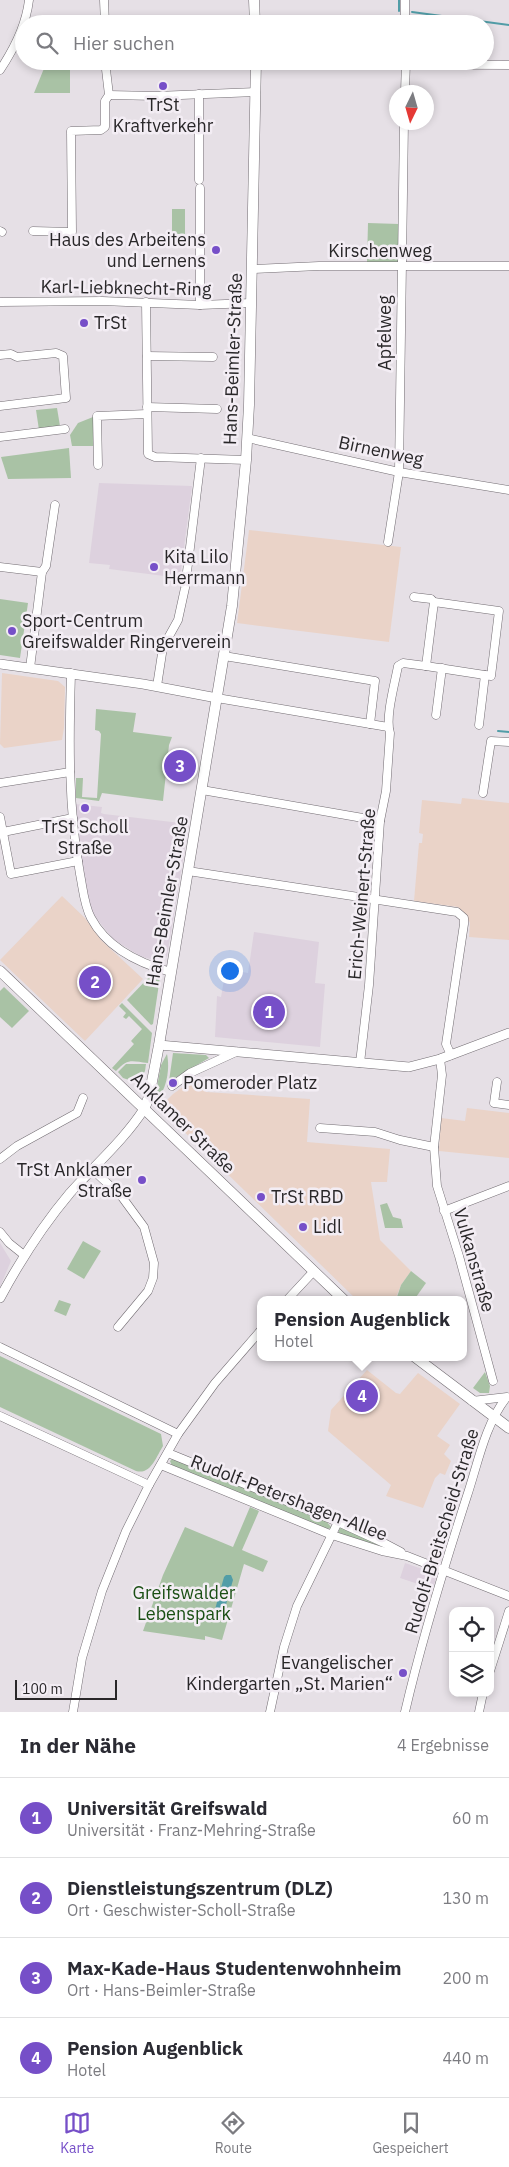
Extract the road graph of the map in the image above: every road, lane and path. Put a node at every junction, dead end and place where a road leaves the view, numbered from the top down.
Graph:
1 (29, 0) edge
2 (104, 0) edge
3 (254, 0) edge
4 (406, 0) edge
5 (25, 15) edge
6 (105, 15) edge
7 (255, 15) edge
8 (406, 15) edge
9 (15, 43) edge
10 (494, 65) edge
11 (509, 65) edge
12 (0, 70) edge
13 (106, 70) edge
14 (256, 70) edge
15 (406, 70) edge
16 (405, 85) edge
17 (256, 92) junction
18 (199, 94) junction
19 (109, 95) junction
20 (404, 130) edge
21 (33, 231) dead end
22 (400, 265) junction
23 (509, 266) edge
24 (252, 269) junction
25 (0, 302) edge
26 (146, 302) junction
27 (251, 303) junction
28 (200, 305) junction
29 (0, 355) edge
30 (146, 356) junction
31 (213, 357) dead end
32 (0, 406) edge
33 (217, 408) dead end
34 (147, 411) junction
35 (65, 429) dead end
36 (0, 437) edge
37 (247, 438) junction
38 (201, 458) junction
39 (246, 460) junction
40 (98, 464) dead end
41 (398, 472) junction
42 (509, 490) edge
43 (54, 505) dead end
44 (388, 542) dead end
45 (0, 567) edge
46 (42, 572) junction
47 (414, 597) dead end
48 (434, 602) junction
49 (224, 656) junction
50 (0, 664) edge
51 (426, 666) junction
52 (30, 668) junction
53 (442, 668) junction
54 (71, 673) junction
55 (485, 675) junction
56 (157, 686) junction
57 (217, 698) junction
58 (436, 715) dead end
59 (370, 724) junction
60 (479, 724) dead end
61 (388, 727) junction
62 (509, 742) edge
63 (70, 772) junction
64 (0, 783) edge
65 (202, 790) junction
66 (483, 793) dead end
67 (0, 817) edge
68 (73, 818) junction
69 (380, 821) junction
70 (3, 832) junction
71 (78, 862) junction
72 (188, 871) junction
73 (375, 900) junction
74 (171, 972) junction
75 (2, 976) edge
76 (509, 1033) edge
77 (159, 1045) junction
78 (236, 1052) junction
79 (451, 1055) junction
80 (440, 1059) junction
81 (360, 1063) junction
82 (496, 1082) dead end
83 (172, 1086) dead end
84 (84, 1098) dead end
85 (509, 1105) edge
86 (144, 1109) junction
87 (320, 1128) dead end
88 (434, 1146) junction
89 (0, 1158) edge
90 (92, 1169) junction
91 (509, 1186) edge
92 (444, 1211) junction
93 (0, 1232) edge
94 (24, 1255) junction
95 (313, 1272) junction
96 (291, 1296) edge
97 (340, 1296) edge
98 (0, 1298) edge
99 (118, 1327) dead end
100 (257, 1335) edge
101 (0, 1347) edge
102 (420, 1361) edge
103 (493, 1381) dead end
104 (507, 1397) edge
105 (472, 1401) junction
106 (0, 1416) edge
107 (493, 1416) junction
108 (509, 1428) edge
109 (178, 1434) junction
110 (168, 1453) junction
111 (161, 1465) junction
112 (148, 1485) junction
113 (338, 1522) junction
114 (332, 1534) junction
115 (406, 1556) junction
116 (444, 1569) junction
117 (509, 1596) edge
118 (509, 1611) edge
119 (494, 1658) edge
120 (482, 1697) edge
121 (73, 1712) edge
122 (270, 1712) edge
123 (404, 1712) edge
124 (479, 1712) edge

1 - 5 street
2 - 6 street
3 - 7 main road
4 - 8 street
9 - 12 street
10 - 11 street
13 - 19 street
14 - 17 main road, Hans-Beimler-Straße
15 - 16 street
17 - 18 street
17 - 24 main road, Hans-Beimler-Straße
18 - 19 street
18 - 28 street, Hans-Beimler-Straße
19 - 21 street
20 - 22 street, Apfelweg
22 - 23 street, Kirschenweg
22 - 24 street, Kirschenweg
22 - 41 street, Apfelweg
24 - 27 main road, Hans-Beimler-Straße
25 - 26 street, Karl-Liebknecht-Ring
26 - 28 street, Karl-Liebknecht-Ring
26 - 30 street
27 - 28 street, Karl-Liebknecht-Ring
27 - 37 main road, Hans-Beimler-Straße
29 - 32 street
30 - 31 street
30 - 34 street
33 - 34 street
34 - 38 street
34 - 40 street
35 - 36 street
37 - 39 main road, Hans-Beimler-Straße
37 - 41 street, Birnenweg
38 - 39 street
38 - 56 street, Hans-Beimler-Straße
39 - 49 main road, Hans-Beimler-Straße
41 - 42 street, Birnenweg
41 - 44 street, Apfelweg
43 - 46 street
45 - 46 street
46 - 52 street
47 - 48 street
48 - 51 street
48 - 55 street
49 - 57 main road, Hans-Beimler-Straße
49 - 59 street
50 - 52 street
51 - 53 street
51 - 61 street, Erich-Weinert-Straße
52 - 54 street
53 - 55 street
53 - 58 street
54 - 56 street
54 - 63 street
55 - 60 street
56 - 57 street
57 - 59 street
57 - 65 main road, Hans-Beimler-Straße
59 - 61 street
61 - 69 street, Erich-Weinert-Straße
62 - 66 street
63 - 64 street
63 - 68 street
65 - 69 street
65 - 72 main road, Hans-Beimler-Straße
67 - 70 street
68 - 70 street
68 - 71 street
69 - 73 street, Erich-Weinert-Straße
70 - 71 street
71 - 74 street
72 - 73 street
72 - 74 main road, Hans-Beimler-Straße
73 - 79 street
73 - 81 street, Erich-Weinert-Straße
74 - 77 main road, Hans-Beimler-Straße
75 - 86 main road, Anklamer Straße
76 - 79 street
77 - 78 street
77 - 86 main road, Hans-Beimler-Straße
78 - 81 street
78 - 83 street
79 - 80 street
80 - 81 street
80 - 88 street, Vulkanstraße
82 - 85 street
84 - 89 street
86 - 90 street
86 - 95 main road, Anklamer Straße
87 - 88 street
88 - 92 street, Vulkanstraße
90 - 94 street
90 - 99 street
91 - 92 street
92 - 103 street, Vulkanstraße
93 - 94 street
94 - 98 street
95 - 96 street
95 - 97 main road, Anklamer Straße
100 - 109 street
101 - 109 street, Rudolf-Petershagen-Allee
102 - 105 main road
104 - 105 street
104 - 107 street, Rudolf-Breitscheid-Straße
105 - 107 main road
106 - 112 street
107 - 108 main road
107 - 116 street, Rudolf-Breitscheid-Straße
109 - 110 street
110 - 111 street
110 - 113 street, Rudolf-Petershagen-Allee
111 - 112 street
111 - 114 street, Rudolf-Petershagen-Allee
112 - 121 street
113 - 114 street
113 - 115 street, Rudolf-Petershagen-Allee
114 - 115 street, Rudolf-Petershagen-Allee
114 - 122 street
115 - 116 street, Rudolf-Petershagen-Allee
116 - 117 street, Rudolf-Petershagen-Allee
116 - 123 street, Rudolf-Breitscheid-Straße
118 - 119 street
120 - 124 street

